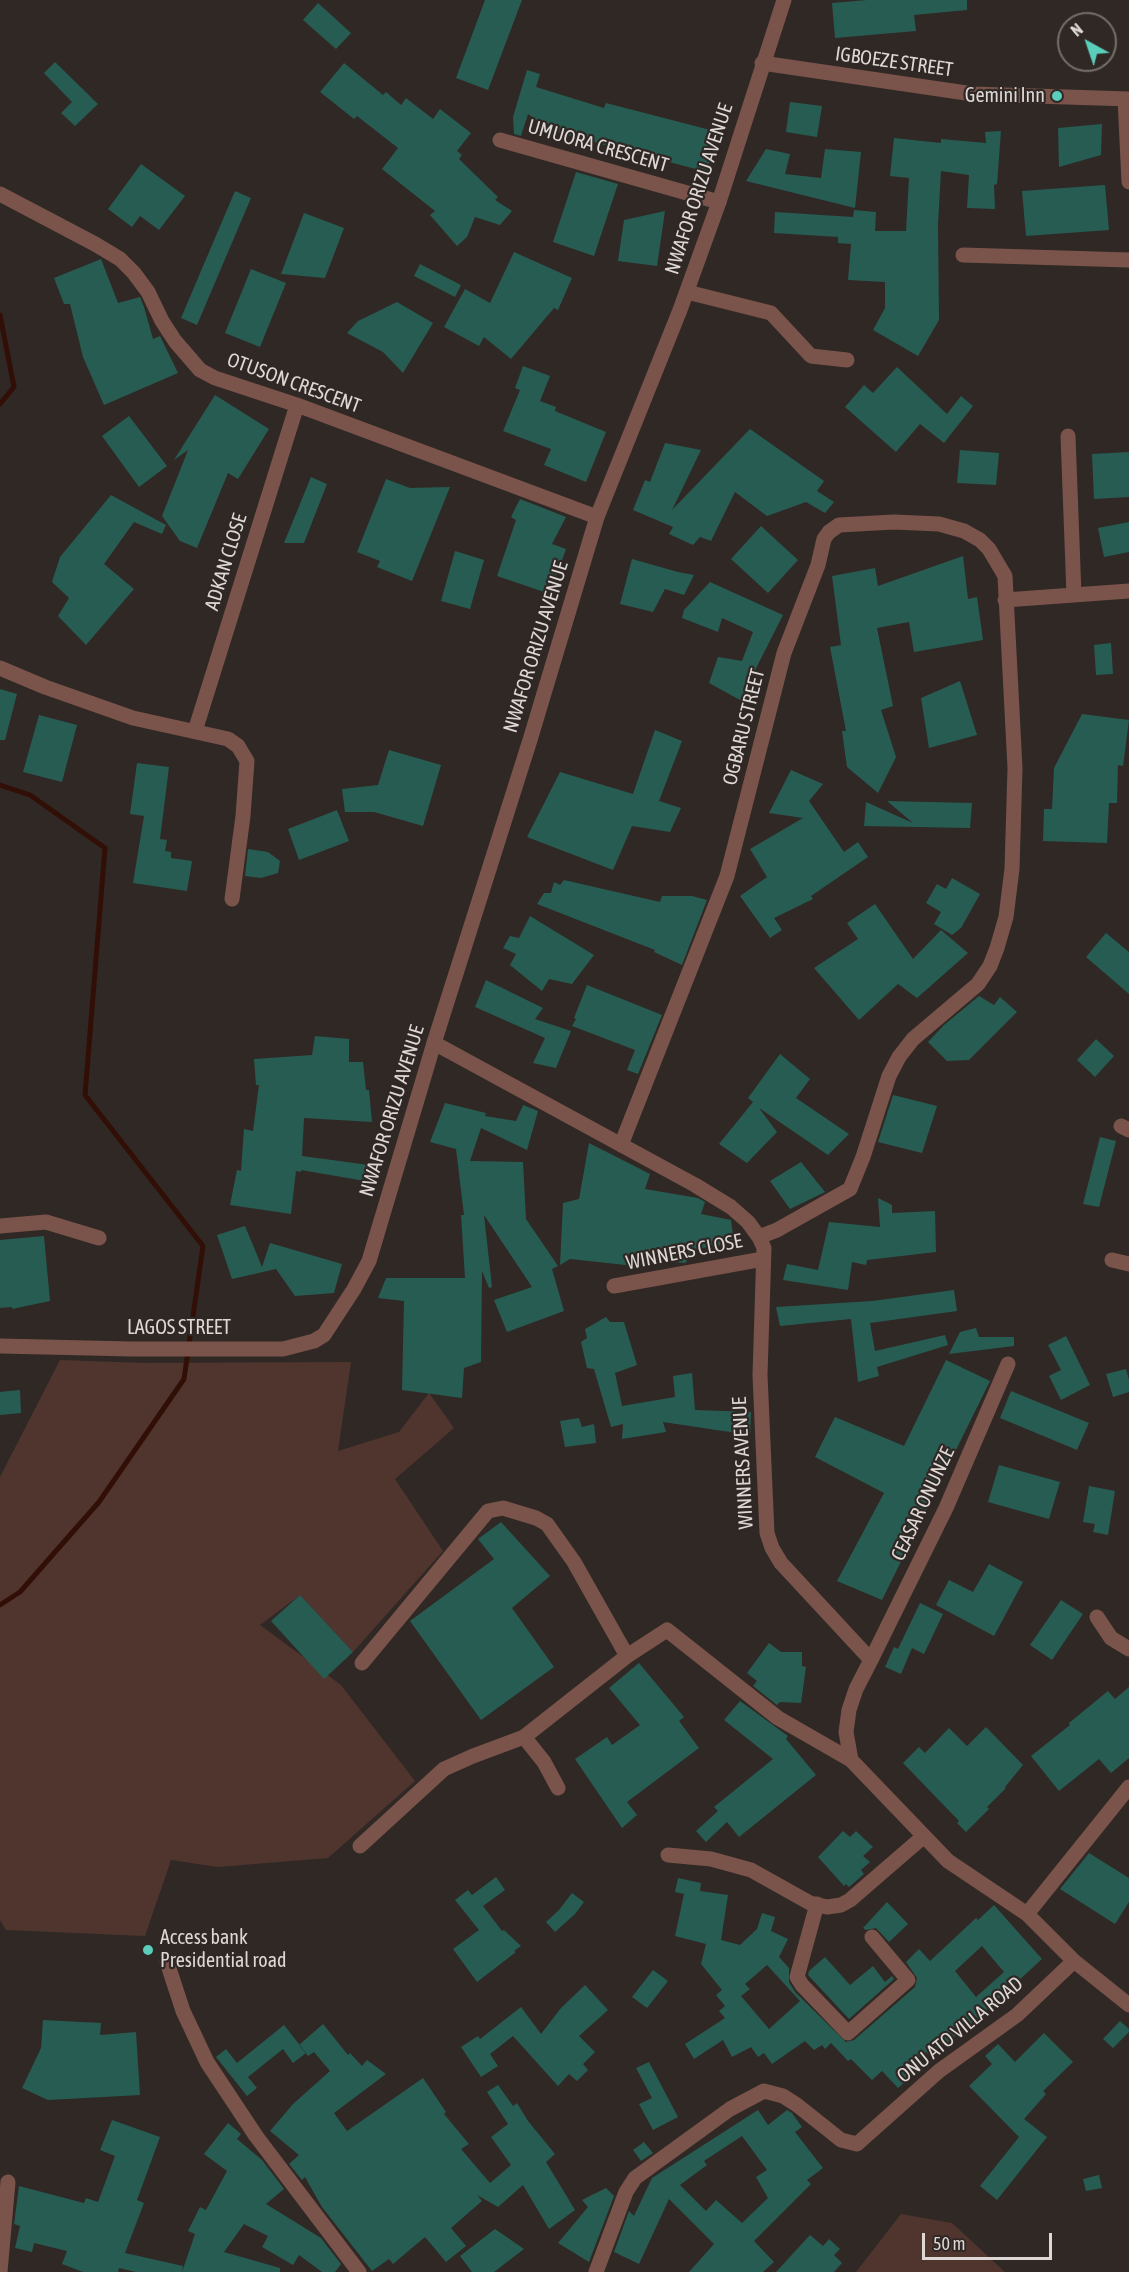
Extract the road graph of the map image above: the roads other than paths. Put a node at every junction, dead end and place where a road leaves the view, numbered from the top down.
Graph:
1 (784, 0) edge
2 (762, 63) junction
3 (1127, 99) edge
4 (500, 140) dead end
5 (1129, 182) edge
6 (0, 194) edge
7 (719, 201) junction
8 (963, 255) dead end
9 (1129, 260) edge
10 (687, 292) junction
11 (847, 360) dead end
12 (297, 405) junction
13 (1068, 436) dead end
14 (597, 517) junction
15 (1129, 591) edge
16 (1074, 595) junction
17 (1005, 600) junction
18 (0, 668) edge
19 (195, 731) junction
20 (232, 899) dead end
21 (434, 1042) junction
22 (621, 1145) junction
23 (0, 1226) edge
24 (759, 1237) junction
25 (99, 1238) dead end
26 (763, 1259) junction
27 (1112, 1260) dead end
28 (1129, 1264) edge
29 (614, 1286) dead end
30 (342, 1311) joint
31 (0, 1346) edge
32 (1008, 1364) dead end
33 (1097, 1617) dead end
34 (1129, 1649) edge
35 (627, 1656) junction
36 (872, 1660) junction
37 (362, 1663) dead end
38 (524, 1737) junction
39 (851, 1760) junction
40 (1129, 1787) edge
41 (558, 1788) dead end
42 (924, 1836) junction
43 (360, 1846) dead end
44 (668, 1855) dead end
45 (817, 1904) junction
46 (1028, 1914) junction
47 (872, 1938) dead end
48 (1074, 1961) junction
49 (167, 1962) dead end
50 (1129, 2006) edge
51 (8, 2182) dead end
52 (0, 2272) edge
53 (359, 2272) edge
54 (596, 2272) edge

1 - 2 street, NWAFOR ORIZU AVENUE
2 - 3 street, IGBOEZE STREET
2 - 7 street, NWAFOR ORIZU AVENUE
3 - 5 street
4 - 7 street, UMUORA CRESCENT
6 - 12 street, OTUSON CRESCENT
7 - 10 street, NWAFOR ORIZU AVENUE
8 - 9 street
10 - 11 street
10 - 14 street, NWAFOR ORIZU AVENUE
12 - 14 street, OTUSON CRESCENT
12 - 19 street, ADKAN CLOSE
13 - 16 street
14 - 21 street, NWAFOR ORIZU AVENUE
15 - 16 street
16 - 17 street
17 - 22 street, OGBARU STREET
17 - 24 street, OGBARU STREET
18 - 19 street
19 - 20 street
21 - 22 street
21 - 30 street, NWAFOR ORIZU AVENUE
22 - 24 street
23 - 25 street
24 - 26 street, WINNERS AVENUE
26 - 29 street, WINNERS CLOSE
26 - 36 street, WINNERS AVENUE
27 - 28 street
30 - 31 street, LAGOS STREET
32 - 36 street, CEASAR ONUNZE
33 - 34 street
35 - 37 street
35 - 38 street
35 - 39 street
36 - 39 street
38 - 41 street
38 - 43 street
39 - 42 street
40 - 46 street
42 - 45 street
42 - 46 street
44 - 45 street
45 - 47 street
46 - 48 street
48 - 50 street
48 - 54 street, ONU ATO VILLA ROAD
49 - 53 street
51 - 52 street

